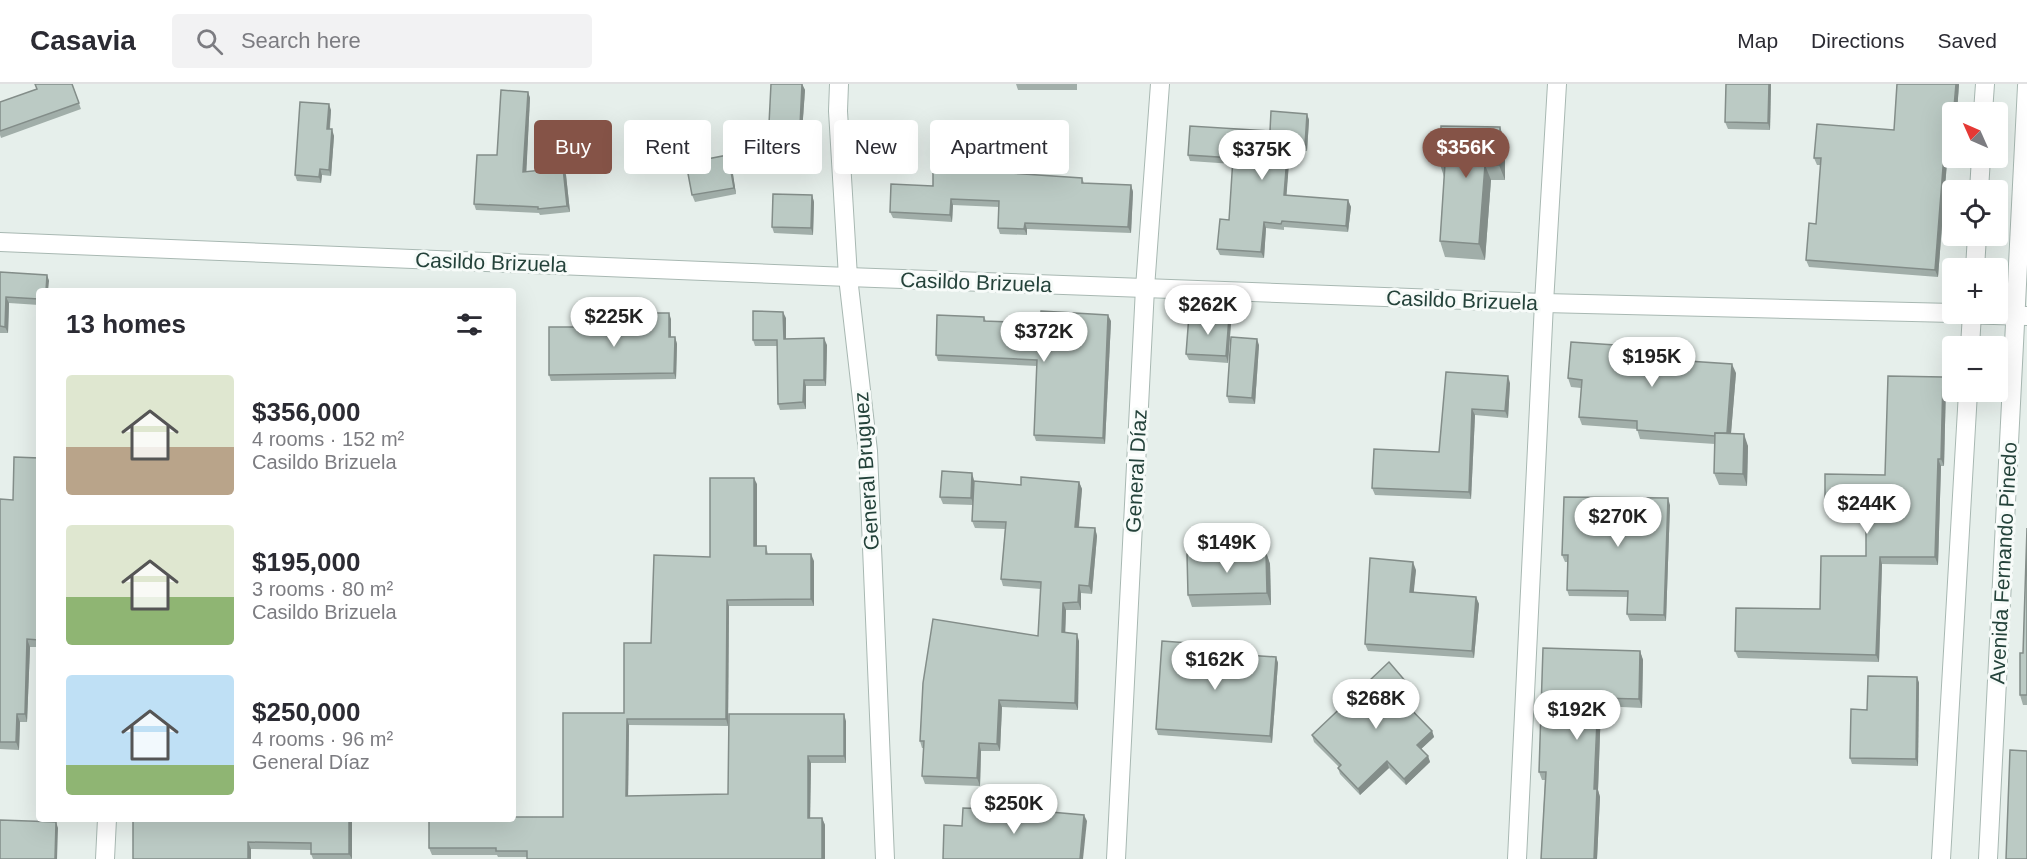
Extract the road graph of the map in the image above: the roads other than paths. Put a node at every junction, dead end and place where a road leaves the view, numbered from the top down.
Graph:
1 (839, 84) edge
2 (1160, 84) edge
3 (1557, 84) edge
4 (1985, 84) edge
5 (2027, 86) edge
6 (1984, 102) edge
7 (0, 242) edge
8 (848, 277) junction
9 (1145, 288) junction
10 (1544, 303) junction
11 (1942, 313) edge
12 (2021, 316) edge
13 (1967, 402) edge
14 (107, 822) edge
15 (105, 859) edge
16 (885, 859) edge
17 (1116, 859) edge
18 (1517, 859) edge
19 (1941, 859) edge
20 (1988, 859) edge

1 - 8 street, General Bruguez
2 - 9 street, General Díaz
3 - 10 street
4 - 6 street
5 - 12 street, Avenida Fernando Pinedo
7 - 8 street, Casildo Brizuela
8 - 9 street, Casildo Brizuela
8 - 16 street, General Bruguez
9 - 10 street, Casildo Brizuela
9 - 17 street, General Díaz
10 - 11 street, Casildo Brizuela
10 - 18 street
12 - 20 street, Avenida Fernando Pinedo
13 - 19 street
14 - 15 street

